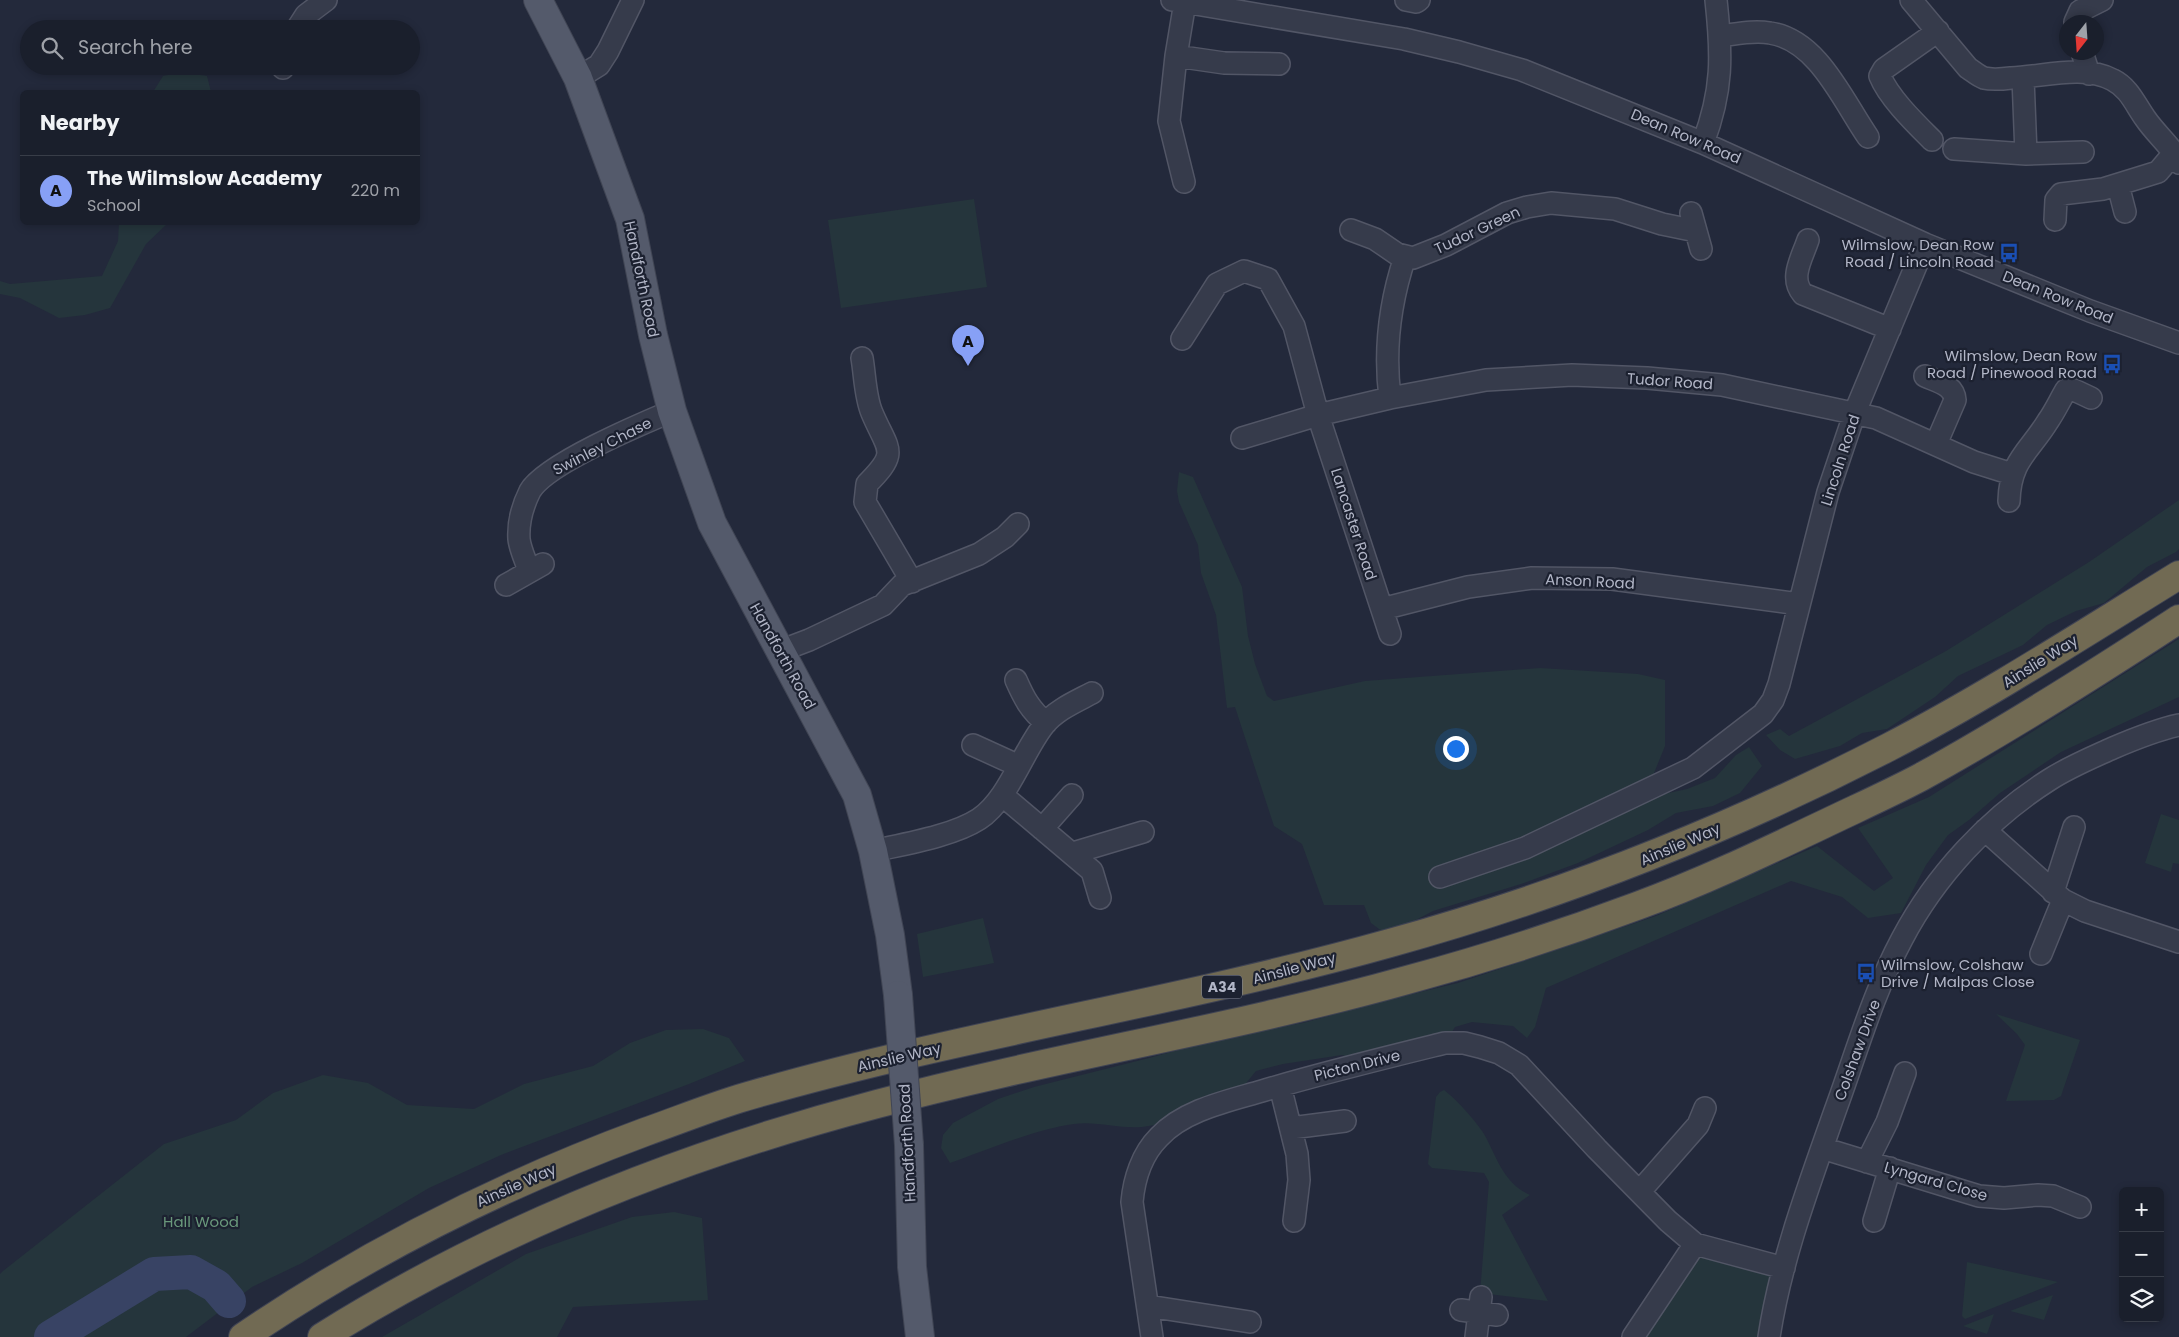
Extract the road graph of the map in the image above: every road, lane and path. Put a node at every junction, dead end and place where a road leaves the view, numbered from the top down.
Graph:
1 (326, 0) edge
2 (538, 0) edge
3 (633, 0) edge
4 (1406, 0) edge
5 (1419, 0) edge
6 (1716, 0) edge
7 (2102, 0) edge
8 (1179, 1) edge
9 (1913, 1) edge
10 (2078, 15) edge
11 (303, 20) edge
12 (1938, 31) junction
13 (1720, 36) junction
14 (1176, 56) junction
15 (2085, 60) edge
16 (1278, 64) dead end
17 (2089, 74) junction
18 (578, 78) junction
19 (2023, 78) junction
20 (1868, 137) dead end
21 (1932, 140) dead end
22 (1703, 143) junction
23 (1954, 148) dead end
24 (2175, 149) edge
25 (2083, 152) dead end
26 (2026, 154) junction
27 (1184, 182) dead end
28 (2118, 185) junction
29 (2125, 212) dead end
30 (2056, 220) dead end
31 (1350, 230) dead end
32 (1696, 231) dead end
33 (1808, 240) dead end
34 (1926, 244) junction
35 (1405, 257) junction
36 (1890, 329) junction
37 (1182, 340) dead end
38 (2179, 343) edge
39 (862, 358) dead end
40 (1925, 376) dead end
41 (1390, 398) junction
42 (2091, 398) dead end
43 (672, 411) junction
44 (1855, 412) junction
45 (1318, 415) junction
46 (1242, 438) dead end
47 (1936, 444) junction
48 (2012, 474) junction
49 (2009, 501) dead end
50 (1018, 524) dead end
51 (2179, 575) edge
52 (912, 582) junction
53 (506, 585) dead end
54 (1799, 604) junction
55 (1382, 609) junction
56 (2179, 619) edge
57 (1390, 634) dead end
58 (780, 650) junction
59 (1016, 680) dead end
60 (1092, 693) dead end
61 (1046, 722) junction
62 (2179, 724) edge
63 (973, 745) dead end
64 (1019, 766) junction
65 (1002, 795) junction
66 (1072, 795) dead end
67 (2074, 827) dead end
68 (1042, 829) junction
69 (1986, 830) junction
70 (1143, 832) dead end
71 (873, 851) junction
72 (1073, 853) junction
73 (1440, 877) dead end
74 (2058, 896) junction
75 (1100, 898) dead end
76 (2179, 942) edge
77 (2041, 954) dead end
78 (1905, 1073) dead end
79 (1280, 1086) junction
80 (1705, 1108) dead end
81 (1344, 1121) dead end
82 (1291, 1128) junction
83 (1822, 1148) junction
84 (1867, 1162) junction
85 (1890, 1168) junction
86 (1640, 1190) junction
87 (2076, 1205) dead end
88 (1295, 1212) dead end
89 (1874, 1221) dead end
90 (1695, 1244) junction
91 (1784, 1268) junction
92 (1148, 1306) junction
93 (1479, 1308) dead end
94 (1244, 1320) dead end
95 (243, 1337) edge
96 (322, 1337) edge
97 (920, 1337) edge
98 (1152, 1337) edge
99 (1476, 1337) edge
100 (1633, 1337) edge
101 (1769, 1337) edge

1 - 11 street
2 - 18 main road, Handforth Road
3 - 18 street
4 - 5 street
6 - 13 street
7 - 10 street
8 - 14 street
8 - 22 street, Dean Row Road
9 - 12 street
12 - 19 street
12 - 21 street
13 - 20 street
13 - 22 street
14 - 16 street
14 - 27 street
15 - 17 street
17 - 19 street
17 - 24 street
18 - 43 main road, Handforth Road
19 - 26 street
22 - 34 street, Dean Row Road
23 - 26 street
24 - 28 street
25 - 26 street
28 - 29 street
28 - 30 street
31 - 35 street
32 - 35 street, Tudor Green
33 - 36 street
34 - 36 street, Lincoln Road
34 - 38 street, Dean Row Road
35 - 41 street
36 - 44 street, Lincoln Road
37 - 45 street
39 - 52 street
40 - 47 street
41 - 44 street, Tudor Road
41 - 45 street, Tudor Road
42 - 48 street
43 - 53 street, Swinley Chase
43 - 58 main road, Handforth Road
44 - 47 street, Tudor Road
44 - 54 street, Lincoln Road
45 - 46 street, Tudor Road
45 - 55 street, Lancaster Road
47 - 48 street, Tudor Road
48 - 49 street
50 - 52 street
51 - 95 highway, Ainslie Way / A34
52 - 58 street
54 - 55 street, Anson Road
54 - 73 street, Lincoln Road
55 - 57 street, Lancaster Road
56 - 96 highway, A34
58 - 71 main road, Handforth Road
59 - 61 street
60 - 61 street
61 - 64 street
62 - 69 street, Colshaw Drive
63 - 64 street
64 - 65 street
65 - 68 street
65 - 71 street
66 - 68 street
67 - 74 street
68 - 72 street
69 - 74 street
69 - 83 street, Colshaw Drive
70 - 72 street
71 - 97 main road, Handforth Road, bridge
72 - 75 street
74 - 76 street
74 - 77 street
78 - 84 street
79 - 82 street
79 - 86 street, Picton Drive
79 - 92 street, Picton Drive
80 - 86 street
81 - 82 street
82 - 88 street
83 - 84 street, Lyngard Close
83 - 91 street, Colshaw Drive
84 - 85 street, Lyngard Close
85 - 87 street, Lyngard Close
85 - 89 street
86 - 90 street, Picton Drive
90 - 91 street, Picton Drive
90 - 100 street
91 - 101 street, Colshaw Drive
92 - 94 street
92 - 98 street, Picton Drive
93 - 99 street

